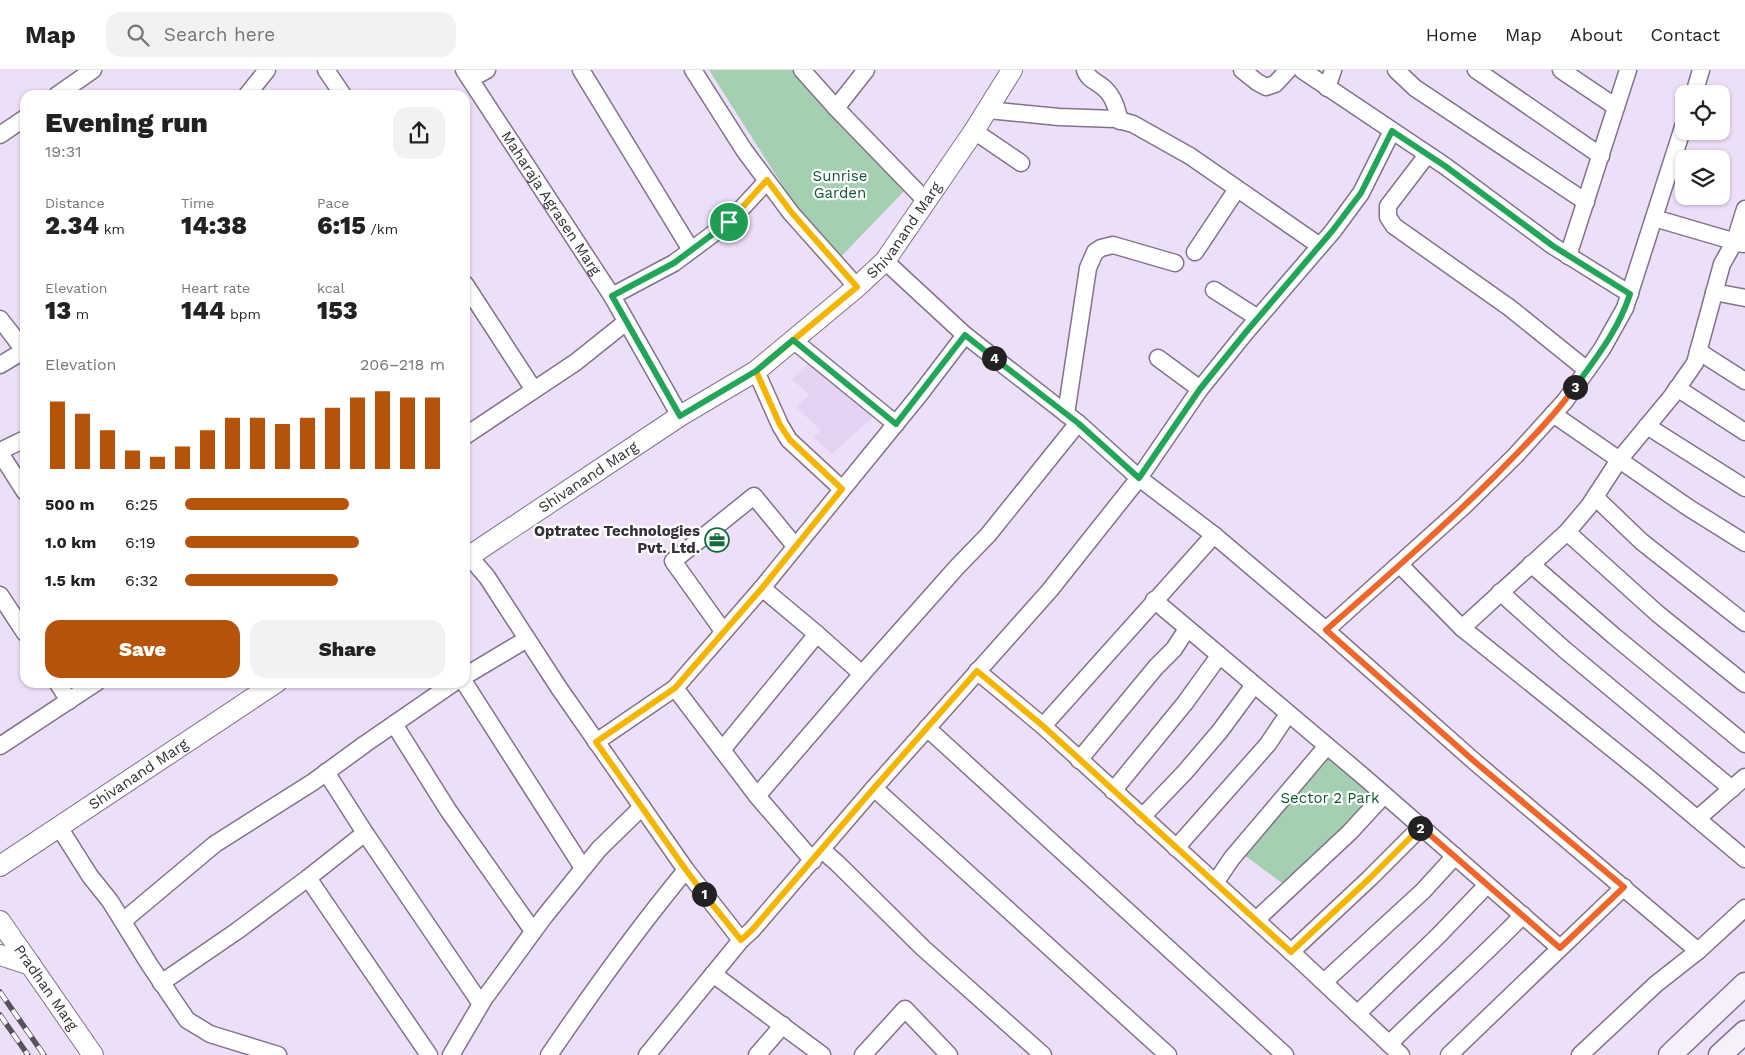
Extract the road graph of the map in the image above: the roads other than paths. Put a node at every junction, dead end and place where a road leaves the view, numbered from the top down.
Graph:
1 (92, 70) edge
2 (267, 70) edge
3 (314, 70) edge
4 (324, 70) edge
5 (487, 70) edge
6 (581, 70) edge
7 (693, 70) edge
8 (802, 70) edge
9 (866, 70) edge
10 (1012, 70) edge
11 (1085, 70) edge
12 (1242, 70) edge
13 (1288, 70) edge
14 (1302, 70) edge
15 (1333, 70) edge
16 (1396, 70) edge
17 (1476, 70) edge
18 (1561, 70) edge
19 (1628, 70) edge
20 (1701, 70) edge
21 (467, 74) edge
22 (1697, 85) edge
23 (1328, 88) junction
24 (64, 90) edge
25 (252, 90) edge
26 (339, 90) edge
27 (1616, 107) junction
28 (836, 108) junction
29 (988, 110) junction
30 (20, 121) edge
31 (1120, 121) junction
32 (974, 131) junction
33 (1392, 131) junction
34 (0, 135) edge
35 (1679, 140) edge
36 (1427, 155) junction
37 (1601, 156) junction
38 (1021, 163) dead end
39 (767, 180) junction
40 (1237, 189) junction
41 (926, 201) junction
42 (1586, 202) junction
43 (1745, 209) edge
44 (1654, 218) junction
45 (1740, 243) edge
46 (1320, 246) junction
47 (692, 250) junction
48 (1195, 252) dead end
49 (1568, 256) junction
50 (885, 261) junction
51 (1175, 263) dead end
52 (857, 287) junction
53 (1214, 290) dead end
54 (470, 292) edge
55 (1714, 292) junction
56 (1630, 294) junction
57 (612, 296) junction
58 (1745, 298) edge
59 (1258, 318) junction
60 (0, 319) edge
61 (626, 322) junction
62 (965, 335) junction
63 (793, 340) junction
64 (20, 344) edge
65 (1698, 352) junction
66 (20, 353) edge
67 (1158, 358) dead end
68 (0, 365) edge
69 (1587, 370) junction
70 (756, 371) junction
71 (1745, 381) edge
72 (1677, 388) junction
73 (1200, 389) junction
74 (534, 390) junction
75 (1553, 414) junction
76 (680, 416) junction
77 (1072, 419) junction
78 (896, 424) junction
79 (1647, 426) junction
80 (470, 430) edge
81 (1745, 432) edge
82 (20, 442) edge
83 (0, 452) edge
84 (1619, 460) junction
85 (1139, 478) junction
86 (20, 484) edge
87 (1745, 488) edge
88 (842, 489) junction
89 (1595, 497) junction
90 (1567, 532) junction
91 (1214, 535) junction
92 (1745, 543) edge
93 (795, 546) junction
94 (470, 555) edge
95 (470, 560) edge
96 (1532, 564) junction
97 (1400, 565) junction
98 (762, 588) junction
99 (1500, 592) junction
100 (0, 595) edge
101 (1154, 600) junction
102 (1745, 623) edge
103 (20, 625) edge
104 (1462, 628) junction
105 (1187, 629) junction
106 (1326, 630) junction
107 (723, 631) junction
108 (817, 634) junction
109 (527, 639) junction
110 (1219, 656) junction
111 (977, 671) junction
112 (470, 673) edge
113 (862, 674) junction
114 (1745, 684) edge
115 (1254, 685) junction
116 (61, 688) edge
117 (87, 688) edge
118 (268, 688) edge
119 (446, 688) edge
120 (468, 688) edge
121 (675, 688) junction
122 (69, 701) junction
123 (1288, 714) junction
124 (394, 724) junction
125 (1043, 726) junction
126 (927, 728) junction
127 (596, 742) junction
128 (1, 744) edge
129 (1745, 744) edge
130 (1327, 746) junction
131 (722, 750) junction
132 (1079, 760) junction
133 (326, 772) junction
134 (1745, 777) edge
135 (874, 788) junction
136 (1732, 789) junction
137 (1113, 791) junction
138 (1384, 795) junction
139 (757, 796) junction
140 (642, 807) junction
141 (1142, 817) junction
142 (1696, 819) junction
143 (59, 827) junction
144 (1421, 827) junction
145 (365, 833) junction
146 (1176, 848) junction
147 (818, 855) junction
148 (1455, 856) junction
149 (1745, 859) edge
150 (0, 866) edge
151 (583, 868) junction
152 (686, 870) junction
153 (308, 878) junction
154 (1214, 883) junction
155 (1488, 885) junction
156 (1624, 887) junction
157 (1745, 908) edge
158 (1523, 916) junction
159 (1256, 920) junction
160 (0, 921) edge
161 (122, 921) junction
162 (534, 932) junction
163 (741, 940) junction
164 (1560, 948) junction
165 (1698, 951) junction
166 (1291, 952) junction
167 (0, 955) edge
168 (31, 965) junction
169 (713, 974) junction
170 (1324, 982) junction
171 (161, 983) junction
172 (1745, 984) edge
173 (481, 1004) junction
174 (1357, 1014) junction
175 (783, 1025) junction
176 (1745, 1032) edge
177 (1389, 1044) junction
178 (93, 1055) edge
179 (278, 1055) edge
180 (429, 1055) edge
181 (451, 1055) edge
182 (549, 1055) edge
183 (647, 1055) edge
184 (758, 1055) edge
185 (822, 1055) edge
186 (863, 1055) edge
187 (949, 1055) edge
188 (1043, 1055) edge
189 (1168, 1055) edge
190 (1285, 1055) edge
191 (1401, 1055) edge
192 (1448, 1055) edge
193 (1580, 1055) edge
194 (1670, 1055) edge
195 (1720, 1055) edge

1 - 24 street
2 - 25 street
3 - 4 street
4 - 26 street
5 - 21 street
6 - 47 street
7 - 39 street
8 - 28 street
9 - 28 street
10 - 29 street, Shivanand Marg
11 - 31 street
12 - 13 street
14 - 23 street
15 - 23 street
16 - 42 street
17 - 37 street
18 - 27 street
19 - 27 street
20 - 22 street
21 - 57 street, Maharaja Agrasen Marg
23 - 33 street
27 - 37 street
28 - 41 street
29 - 31 street
29 - 32 street, Shivanand Marg
30 - 34 street
31 - 40 street
32 - 38 street
32 - 41 street, Shivanand Marg
33 - 36 street
33 - 46 street
35 - 44 street
36 - 49 street
36 - 69 street
37 - 42 street
39 - 47 street
39 - 52 street
40 - 46 street
40 - 48 street
41 - 50 street, Shivanand Marg
42 - 49 street
43 - 45 street
44 - 45 street
44 - 56 street
45 - 55 street
46 - 59 street
47 - 57 street
49 - 56 street
50 - 52 street, Shivanand Marg
50 - 62 street
51 - 77 street
52 - 63 street, Shivanand Marg
53 - 59 street
54 - 74 street
55 - 58 street
55 - 65 street
56 - 69 street
57 - 61 street, Maharaja Agrasen Marg
59 - 73 street
60 - 64 street
61 - 74 street
61 - 76 street, Maharaja Agrasen Marg
62 - 77 street
62 - 78 street
63 - 70 street, Shivanand Marg
63 - 78 street
65 - 71 street
65 - 72 street
66 - 68 street
67 - 73 street
69 - 75 street
70 - 76 street, Shivanand Marg
70 - 88 street
72 - 79 street
72 - 81 street
73 - 85 street
74 - 80 street
75 - 84 street
75 - 97 street
76 - 94 street, Shivanand Marg
77 - 85 street
77 - 113 street
78 - 88 street
79 - 84 street
79 - 87 street
82 - 83 street
83 - 86 street
84 - 89 street
84 - 92 street
85 - 91 street
85 - 111 street
88 - 93 street
89 - 90 street
89 - 102 street
90 - 96 street
90 - 114 street
91 - 101 street
91 - 106 street
93 - 98 street
93 - 107 street
95 - 109 street
96 - 99 street
96 - 129 street
97 - 104 street
97 - 106 street
98 - 107 street
98 - 108 street
99 - 104 street
99 - 136 street
100 - 103 street
101 - 105 street
101 - 125 street
104 - 142 street
105 - 110 street
105 - 132 street
106 - 156 street
107 - 121 street
108 - 113 street
108 - 131 street
109 - 112 street
109 - 127 street
110 - 115 street
110 - 137 street
111 - 125 street
111 - 126 street
113 - 139 street
115 - 123 street
115 - 141 street
116 - 122 street
117 - 122 street
118 - 143 street, Shivanand Marg
119 - 124 street
120 - 151 street
121 - 127 street
121 - 131 street
122 - 128 street
123 - 130 street
123 - 146 street
124 - 133 street
124 - 162 street
125 - 132 street
126 - 135 street
126 - 190 street
127 - 140 street
130 - 138 street
130 - 154 street
131 - 139 street
132 - 137 street
133 - 145 street
133 - 161 street
134 - 136 street
135 - 147 street
135 - 189 street
136 - 142 street
137 - 141 street
138 - 144 street
138 - 159 street
139 - 147 street
140 - 151 street
140 - 152 street
141 - 146 street
142 - 149 street
143 - 150 street, Shivanand Marg
143 - 161 street
144 - 148 street
144 - 166 street
145 - 153 street
145 - 173 street
146 - 154 street
147 - 163 street
147 - 188 street
148 - 155 street
148 - 170 street
151 - 162 street
152 - 163 street
152 - 182 street
153 - 171 street
153 - 180 street
154 - 159 street
155 - 158 street
155 - 174 street
156 - 164 street
156 - 165 street
157 - 165 street
158 - 164 street
158 - 177 street
159 - 166 street
160 - 168 street, Pradhan Marg
161 - 171 street
162 - 173 street
163 - 169 street
164 - 192 street
165 - 193 street
166 - 170 street
167 - 168 street
168 - 178 street, Pradhan Marg
169 - 175 street
169 - 183 street
170 - 174 street
171 - 179 street
172 - 194 main road
173 - 181 street
174 - 177 street
175 - 184 street
175 - 185 street
176 - 195 main road
177 - 191 street
186 - 187 street

